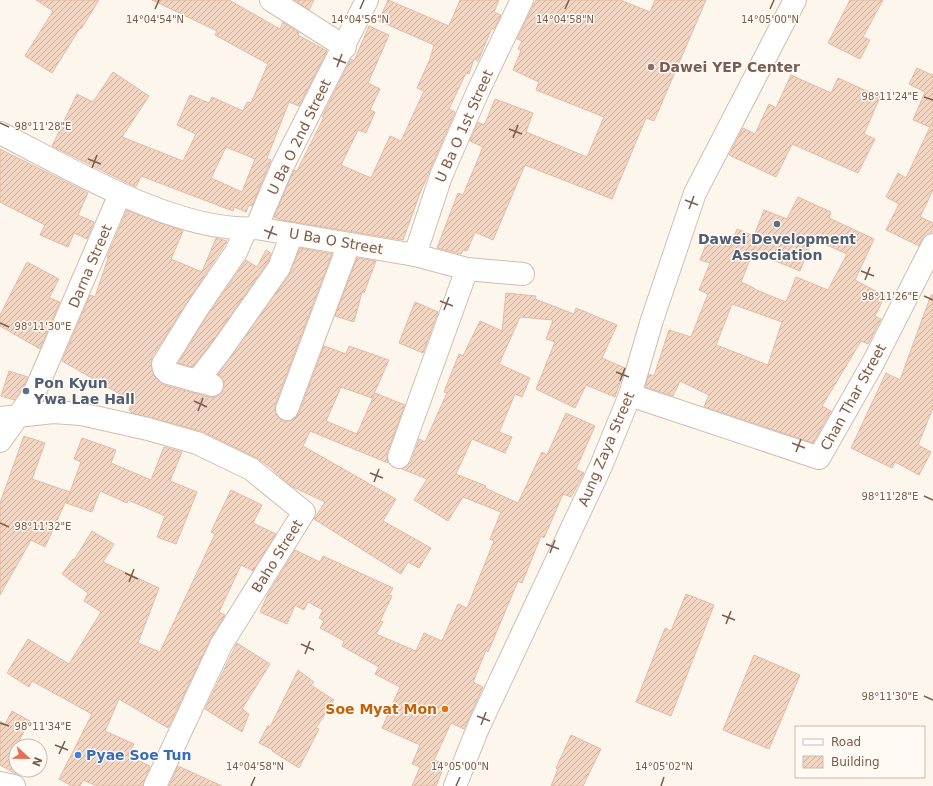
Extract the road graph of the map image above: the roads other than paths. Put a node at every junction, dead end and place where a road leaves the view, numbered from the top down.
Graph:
1 (271, 0) edge
2 (367, 0) edge
3 (522, 0) edge
4 (795, 0) edge
5 (345, 47) junction
6 (0, 133) edge
7 (120, 194) junction
8 (251, 228) junction
9 (292, 234) junction
10 (349, 244) junction
11 (933, 245) edge
12 (415, 255) junction
13 (466, 269) junction
14 (523, 274) dead end
15 (630, 395) junction
16 (286, 409) dead end
17 (9, 417) edge
18 (0, 441) edge
19 (399, 457) dead end
20 (0, 783) edge
21 (14, 786) edge
22 (155, 786) edge
23 (455, 786) edge

1 - 5 street
2 - 5 street, U Ba O 2nd Street
3 - 12 street, U Ba O 1st Street
4 - 15 street, Aung Zaya Street
5 - 8 street, U Ba O 2nd Street
6 - 7 street, U Ba O Street
7 - 8 street, U Ba O Street
7 - 17 street, Darna Street
8 - 9 street, U Ba O Street
8 - 9 street, U Ba O 2nd Street
9 - 10 street, U Ba O Street
10 - 12 street, U Ba O Street
10 - 16 street
11 - 15 street, Chan Thar Street
12 - 13 street, U Ba O Street
13 - 14 street, U Ba O Street
13 - 19 street
15 - 23 street, Aung Zaya Street
17 - 18 street, Darna Street
17 - 22 street, Baho Street
20 - 21 street

